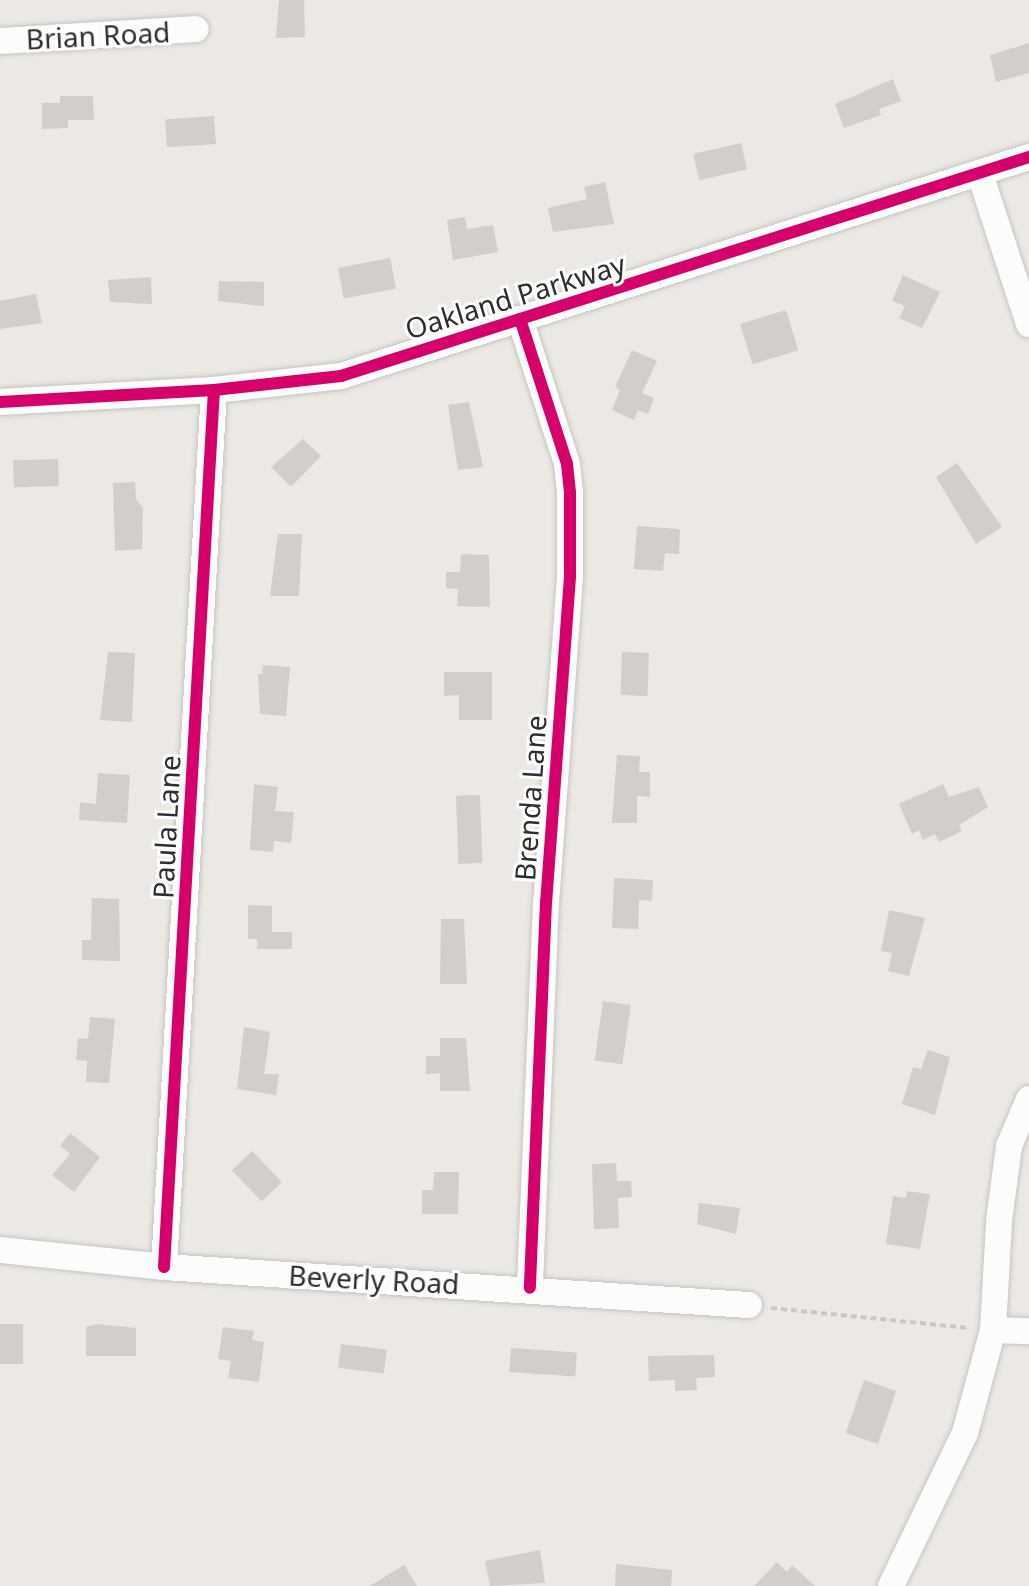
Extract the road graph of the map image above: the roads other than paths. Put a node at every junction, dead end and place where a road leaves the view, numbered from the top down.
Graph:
1 (196, 29) dead end
2 (0, 41) edge
3 (1029, 157) edge
4 (980, 174) junction
5 (520, 319) junction
6 (1029, 324) edge
7 (214, 390) junction
8 (0, 402) edge
9 (1029, 1099) edge
10 (0, 1250) edge
11 (164, 1267) junction
12 (530, 1288) junction
13 (749, 1305) road end
14 (993, 1330) junction
15 (1029, 1331) edge
16 (891, 1586) edge

1 - 2 street, Brian Road
3 - 4 street, Oakland Parkway
4 - 5 street, Oakland Parkway
4 - 6 street
5 - 7 street, Oakland Parkway
5 - 12 street, Brenda Lane
7 - 8 street, Oakland Parkway
7 - 11 street, Paula Lane
9 - 14 street
10 - 11 street, Beverly Road
11 - 12 street, Beverly Road
12 - 13 street, Beverly Road
14 - 15 street
14 - 16 street

